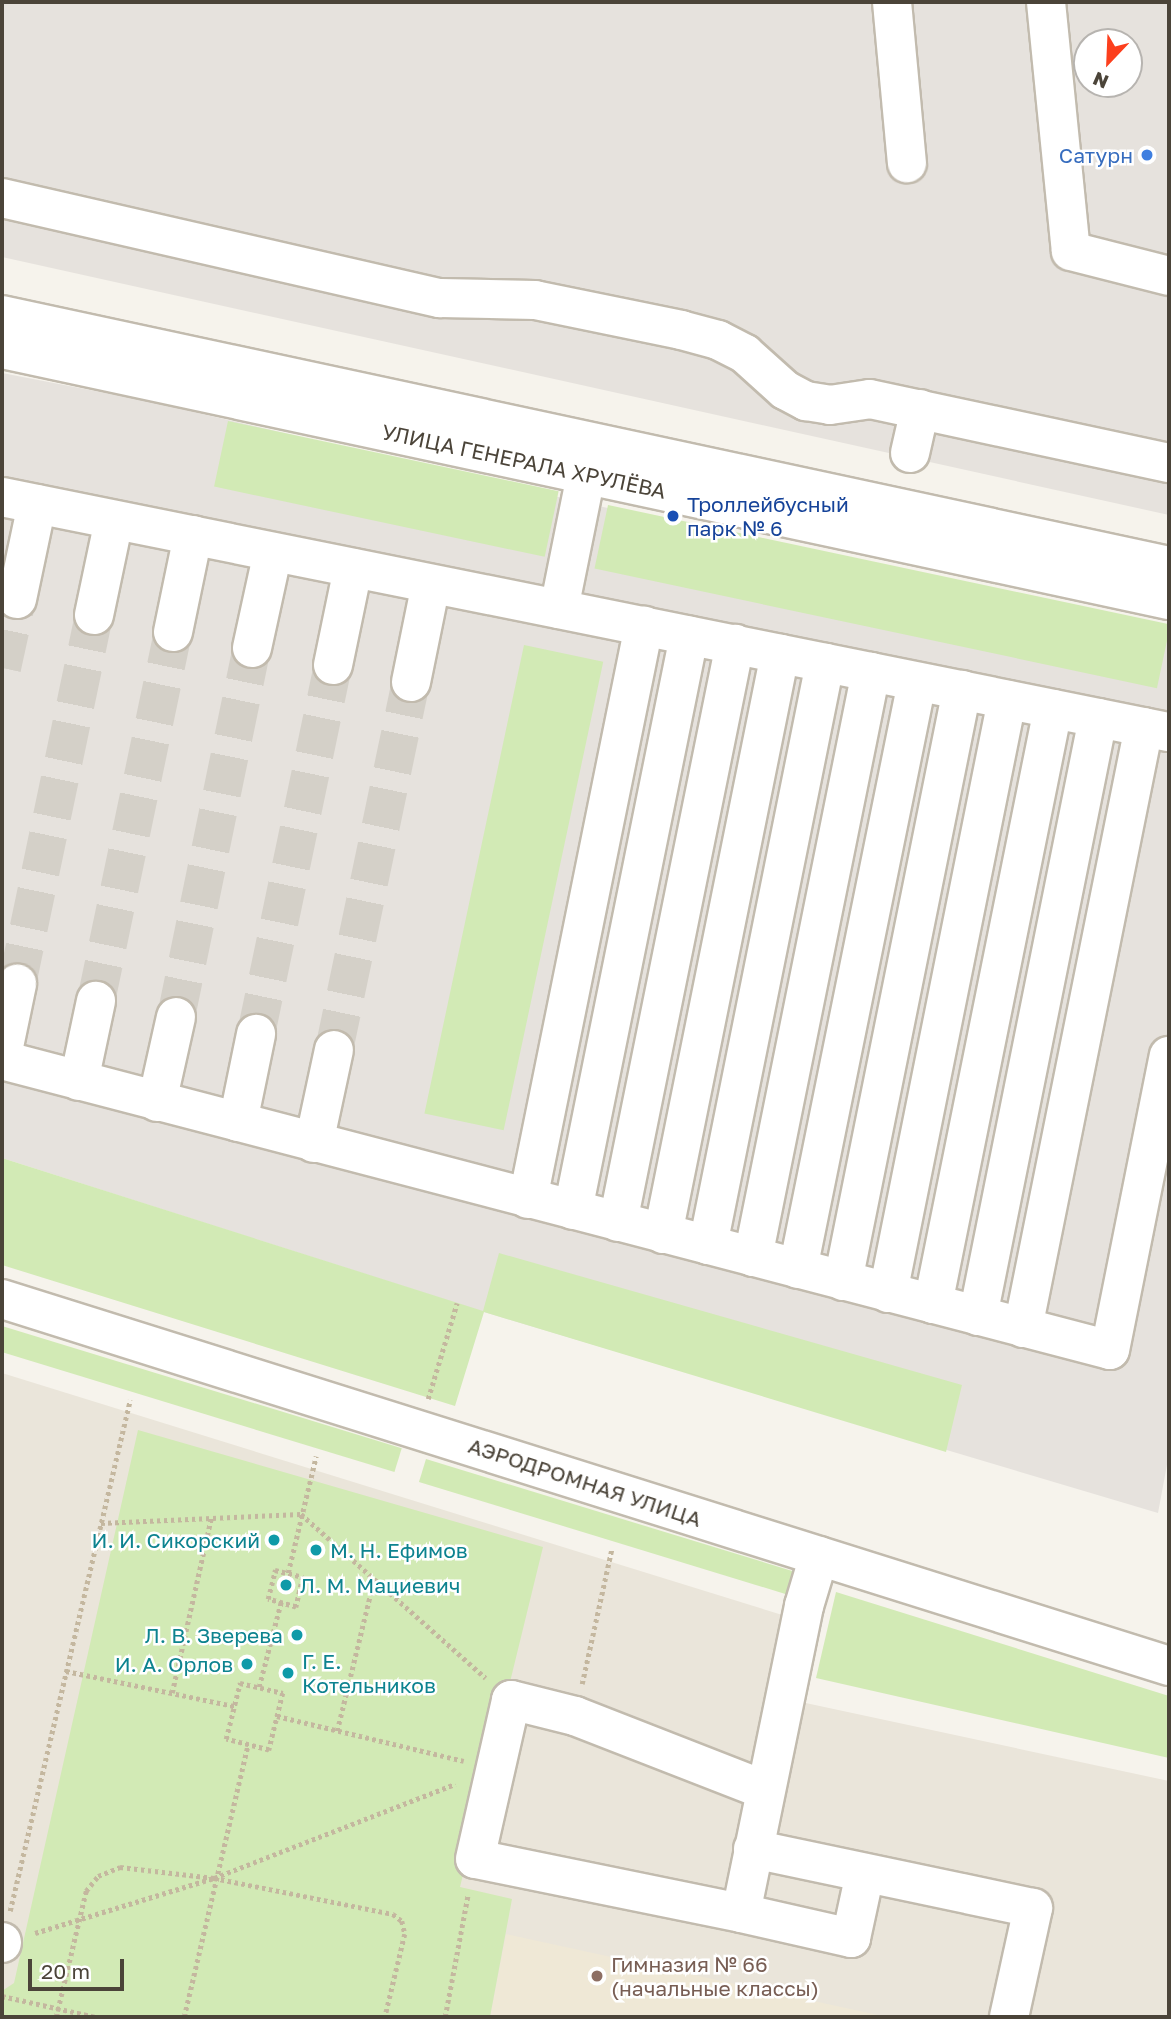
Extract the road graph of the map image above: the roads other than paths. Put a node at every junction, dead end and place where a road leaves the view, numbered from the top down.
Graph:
1 (892, 2) edge
2 (1046, 2) edge
3 (907, 163) dead end
4 (2, 198) edge
5 (1169, 276) edge
6 (2, 315) edge
7 (2, 349) edge
8 (920, 409) junction
9 (910, 453) dead end
10 (589, 458) junction
11 (1169, 463) edge
12 (19, 500) edge
13 (114, 520) junction
14 (896, 524) junction
15 (193, 535) junction
16 (273, 552) junction
17 (1169, 566) edge
18 (353, 568) junction
19 (431, 584) junction
20 (16, 599) tunnel mouth
21 (1169, 600) edge
22 (559, 609) junction
23 (94, 615) tunnel mouth
24 (644, 626) junction
25 (173, 632) tunnel mouth
26 (689, 636) junction
27 (735, 645) junction
28 (252, 648) tunnel mouth
29 (780, 654) junction
30 (825, 663) junction
31 (333, 666) tunnel mouth
32 (871, 672) junction
33 (411, 682) tunnel mouth
34 (917, 682) junction
35 (962, 690) junction
36 (1007, 700) junction
37 (1053, 709) junction
38 (1098, 718) junction
39 (1157, 730) edge
40 (17, 984) tunnel mouth
41 (96, 1001) tunnel mouth
42 (176, 1017) tunnel mouth
43 (256, 1034) tunnel mouth
44 (334, 1050) tunnel mouth
45 (1169, 1056) edge
46 (2, 1058) edge
47 (79, 1081) junction
48 (157, 1102) junction
49 (238, 1122) junction
50 (314, 1143) junction
51 (528, 1199) junction
52 (573, 1210) junction
53 (618, 1222) junction
54 (663, 1234) junction
55 (708, 1245) junction
56 (753, 1257) junction
57 (798, 1269) junction
58 (843, 1281) junction
59 (888, 1293) junction
60 (2, 1299) edge
61 (933, 1304) junction
62 (978, 1316) junction
63 (1023, 1328) junction
64 (819, 1556) junction
65 (1169, 1666) edge
66 (765, 1790) junction
67 (753, 1849) junction
68 (866, 1873) junction
69 (741, 1913) junction
70 (1009, 2017) edge

1 - 3 street
2 - 5 street
4 - 8 street
6 - 10 street, УЛИЦА ГЕНЕРАЛА ХРУЛЁВА
7 - 10 street, УЛИЦА ГЕНЕРАЛА ХРУЛЁВА
8 - 9 street
8 - 11 street
10 - 14 street, УЛИЦА ГЕНЕРАЛА ХРУЛЁВА
10 - 22 street
12 - 13 street
12 - 20 street
13 - 15 street
13 - 23 street
14 - 17 street, УЛИЦА ГЕНЕРАЛА ХРУЛЁВА
14 - 21 street, УЛИЦА ГЕНЕРАЛА ХРУЛЁВА
15 - 16 street
15 - 25 street
16 - 18 street
16 - 28 street
18 - 19 street
18 - 31 street
19 - 22 street
19 - 33 street
22 - 24 street
24 - 26 street
24 - 51 street
26 - 27 street
26 - 52 street
27 - 29 street
27 - 53 street
29 - 30 street
29 - 54 street
30 - 32 street
30 - 55 street
32 - 34 street
32 - 56 street
34 - 35 street
34 - 57 street
35 - 36 street
35 - 58 street
36 - 37 street
36 - 59 street
37 - 38 street
37 - 61 street
38 - 39 street
38 - 62 street
39 - 63 street
40 - 46 street
41 - 47 street
42 - 48 street
43 - 49 street
44 - 50 street
45 - 63 street
46 - 47 street
47 - 48 street
48 - 49 street
49 - 50 street
50 - 51 street
51 - 52 street
52 - 53 street
53 - 54 street
54 - 55 street
55 - 56 street
56 - 57 street
57 - 58 street
58 - 59 street
59 - 61 street
60 - 64 street, АЭРОДРОМНАЯ УЛИЦА
61 - 62 street
62 - 63 street
64 - 65 street, АЭРОДРОМНАЯ УЛИЦА
64 - 66 street
66 - 67 street
66 - 69 street
67 - 68 street
67 - 69 street
68 - 69 street
68 - 70 street

